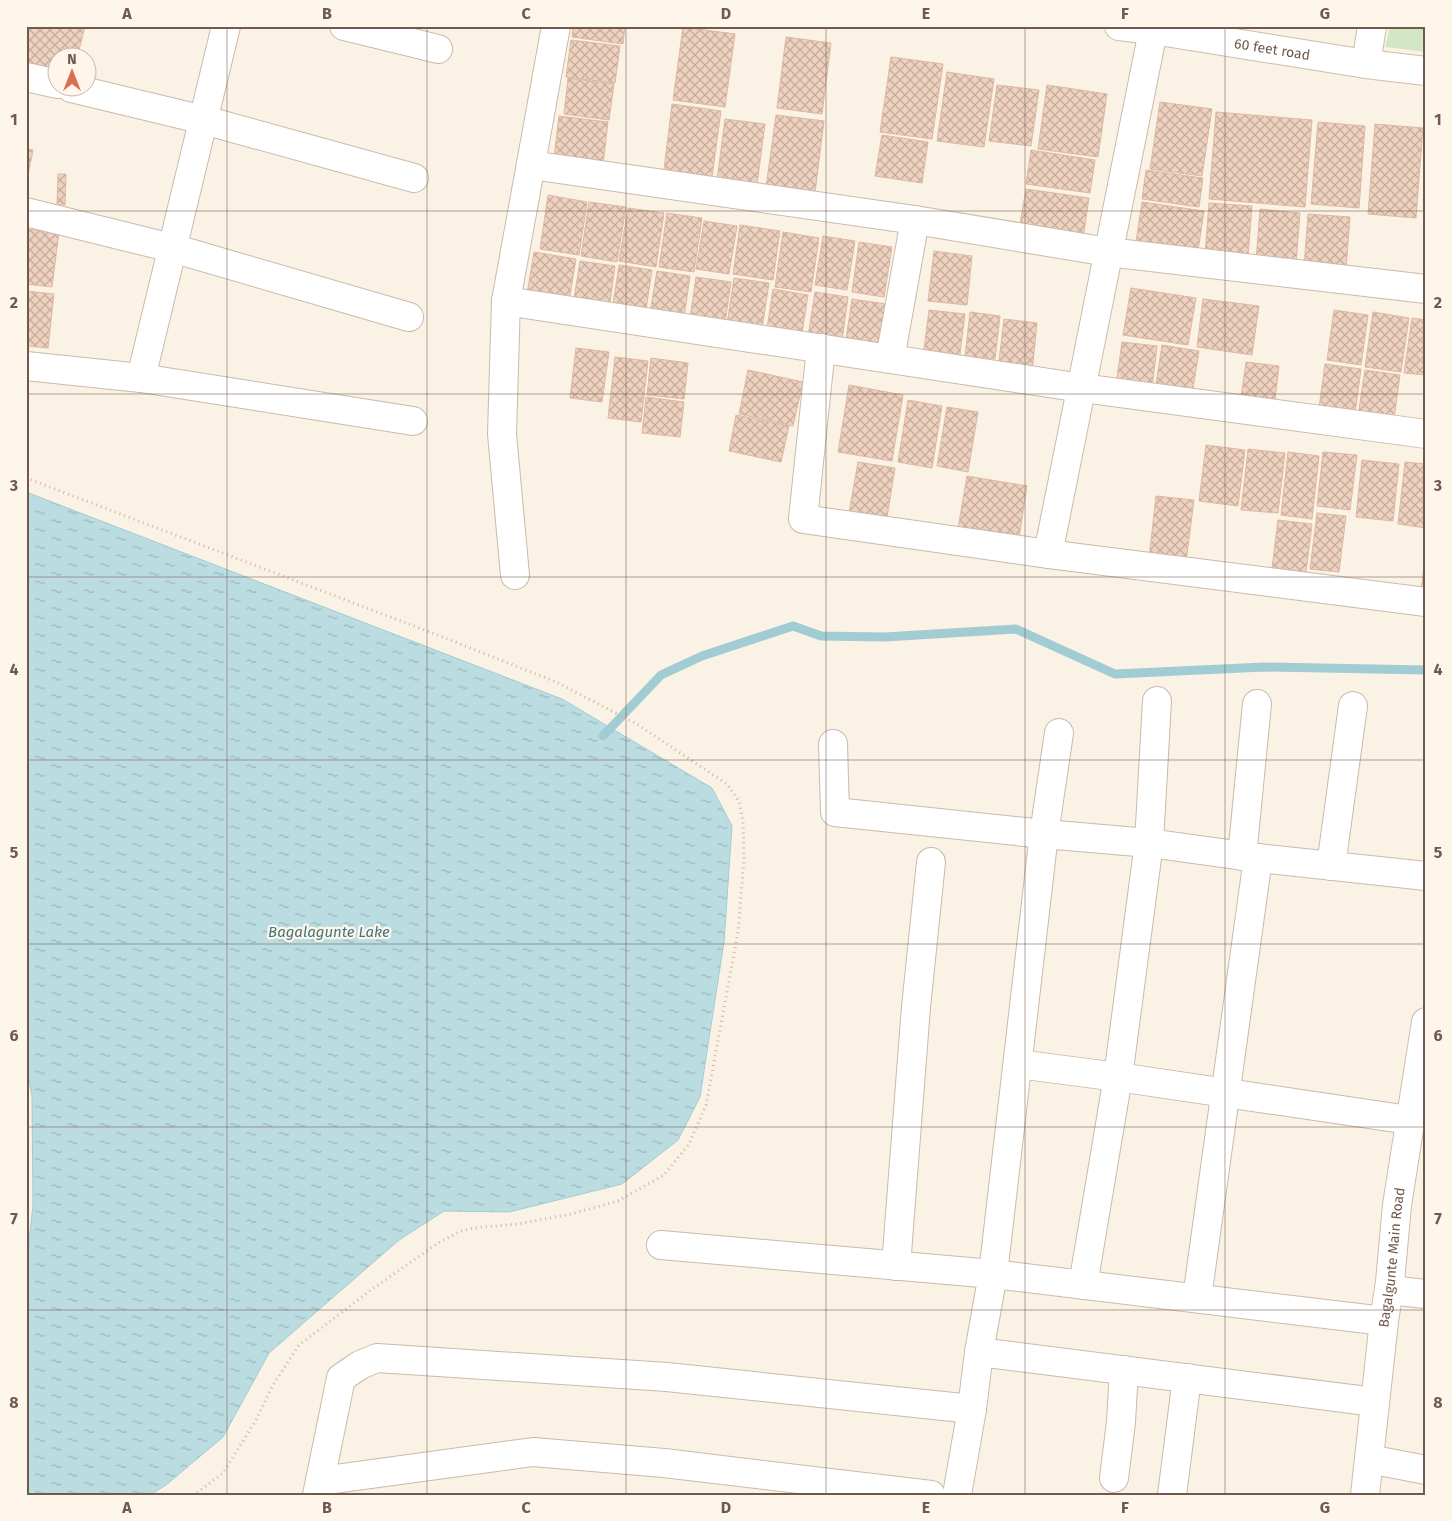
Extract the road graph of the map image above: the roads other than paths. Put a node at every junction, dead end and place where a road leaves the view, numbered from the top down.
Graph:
1 (226, 26) edge
2 (344, 26) edge
3 (556, 26) edge
4 (1119, 26) edge
5 (1372, 26) edge
6 (1154, 28) edge
7 (438, 50) dead end
8 (1366, 64) junction
9 (1426, 71) edge
10 (26, 77) edge
11 (48, 82) edge
12 (98, 95) edge
13 (204, 120) junction
14 (531, 166) junction
15 (414, 178) dead end
16 (26, 212) edge
17 (915, 220) junction
18 (172, 248) junction
19 (1108, 252) junction
20 (1426, 289) edge
21 (506, 301) junction
22 (409, 317) dead end
23 (821, 348) junction
24 (890, 359) junction
25 (26, 366) edge
26 (141, 378) junction
27 (1082, 388) junction
28 (413, 421) dead end
29 (1426, 434) edge
30 (1048, 554) junction
31 (515, 575) dead end
32 (1426, 602) edge
33 (1157, 701) dead end
34 (1257, 704) dead end
35 (1353, 706) dead end
36 (1059, 733) dead end
37 (833, 744) dead end
38 (1044, 834) junction
39 (1149, 843) junction
40 (1250, 857) junction
41 (931, 862) dead end
42 (1331, 866) junction
43 (1426, 876) edge
44 (1426, 1022) edge
45 (1018, 1064) junction
46 (1118, 1077) junction
47 (1226, 1094) junction
48 (1410, 1120) junction
49 (661, 1245) dead end
50 (896, 1266) junction
51 (993, 1274) junction
52 (1083, 1285) junction
53 (1389, 1290) junction
54 (1426, 1294) edge
55 (1197, 1298) junction
56 (1384, 1321) junction
57 (979, 1352) junction
58 (1124, 1370) junction
59 (1187, 1378) junction
60 (1375, 1402) junction
61 (972, 1409) junction
62 (1369, 1459) junction
63 (1426, 1470) edge
64 (1114, 1478) dead end
65 (318, 1488) edge
66 (932, 1495) edge
67 (957, 1495) edge
68 (1172, 1495) edge
69 (1365, 1495) edge

1 - 13 street
2 - 7 street
3 - 14 street
4 - 6 street, 60 feet road
5 - 8 street
6 - 8 street, 60 feet road
6 - 19 street
8 - 9 street, 60 feet road
10 - 11 street
12 - 13 street
13 - 15 street
13 - 18 street
14 - 17 street
14 - 21 street
16 - 18 street
17 - 19 street
17 - 24 street
18 - 22 street
18 - 26 street
19 - 20 street
19 - 27 street
21 - 23 street
21 - 31 street
23 - 24 street
23 - 30 street
24 - 27 street
25 - 26 street
26 - 28 street
27 - 29 street
27 - 30 street
30 - 32 street
33 - 39 street
34 - 40 street
35 - 42 street
36 - 38 street
37 - 38 street
38 - 39 street
38 - 45 street
39 - 40 street
39 - 46 street
40 - 42 street
40 - 47 street
41 - 50 street
42 - 43 street
44 - 48 street, Bagalgunte Main Road
45 - 46 street
45 - 51 street
46 - 47 street
46 - 52 street
47 - 48 street
47 - 55 street
48 - 53 street, Bagalgunte Main Road
49 - 50 street
50 - 51 street
51 - 52 street
51 - 57 street
52 - 55 street
53 - 54 street
53 - 56 street, Bagalgunte Main Road
55 - 56 street
56 - 60 street, Bagalgunte Main Road
57 - 58 street
57 - 61 street
58 - 59 street
58 - 64 street
59 - 60 street
59 - 68 street
60 - 62 street, Bagalgunte Main Road
61 - 65 street
61 - 67 street
62 - 63 street
62 - 69 street, Bagalgunte Main Road
65 - 66 street

